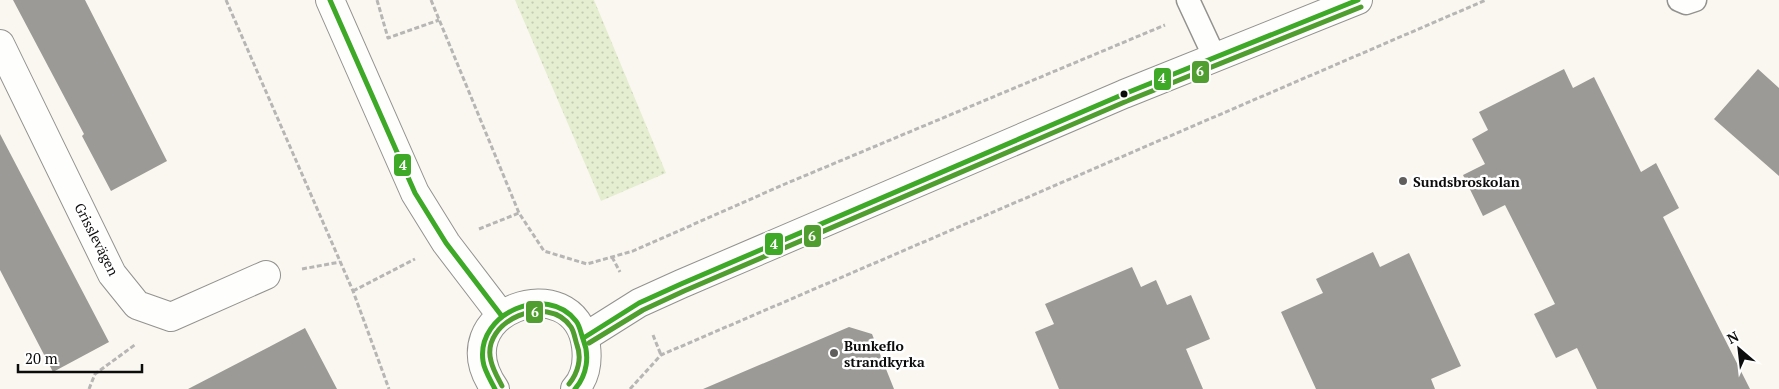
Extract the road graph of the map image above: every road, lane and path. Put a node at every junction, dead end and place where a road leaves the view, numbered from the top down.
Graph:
1 (226, 0) edge
2 (330, 0) edge
3 (378, 0) edge
4 (430, 0) edge
5 (1358, 0) edge
6 (1486, 0) edge
7 (1678, 0) edge
8 (1695, 0) edge
9 (1191, 7) edge
10 (439, 20) junction
11 (0, 44) edge
12 (1215, 58) junction
13 (266, 275) dead end
14 (501, 315) junction
15 (171, 318) junction
16 (585, 337) junction
17 (89, 389) edge
18 (389, 389) edge
19 (495, 389) edge
20 (575, 389) edge
21 (630, 389) edge

1 - 18 path
2 - 14 street
3 - 10 path
4 - 10 path
5 - 12 street
6 - 21 path
7 - 8 lane
9 - 10 path
9 - 12 lane
11 - 15 street, Grisslevägen
12 - 16 street
13 - 15 street
14 - 16 street
14 - 19 street
15 - 17 path
16 - 20 street

